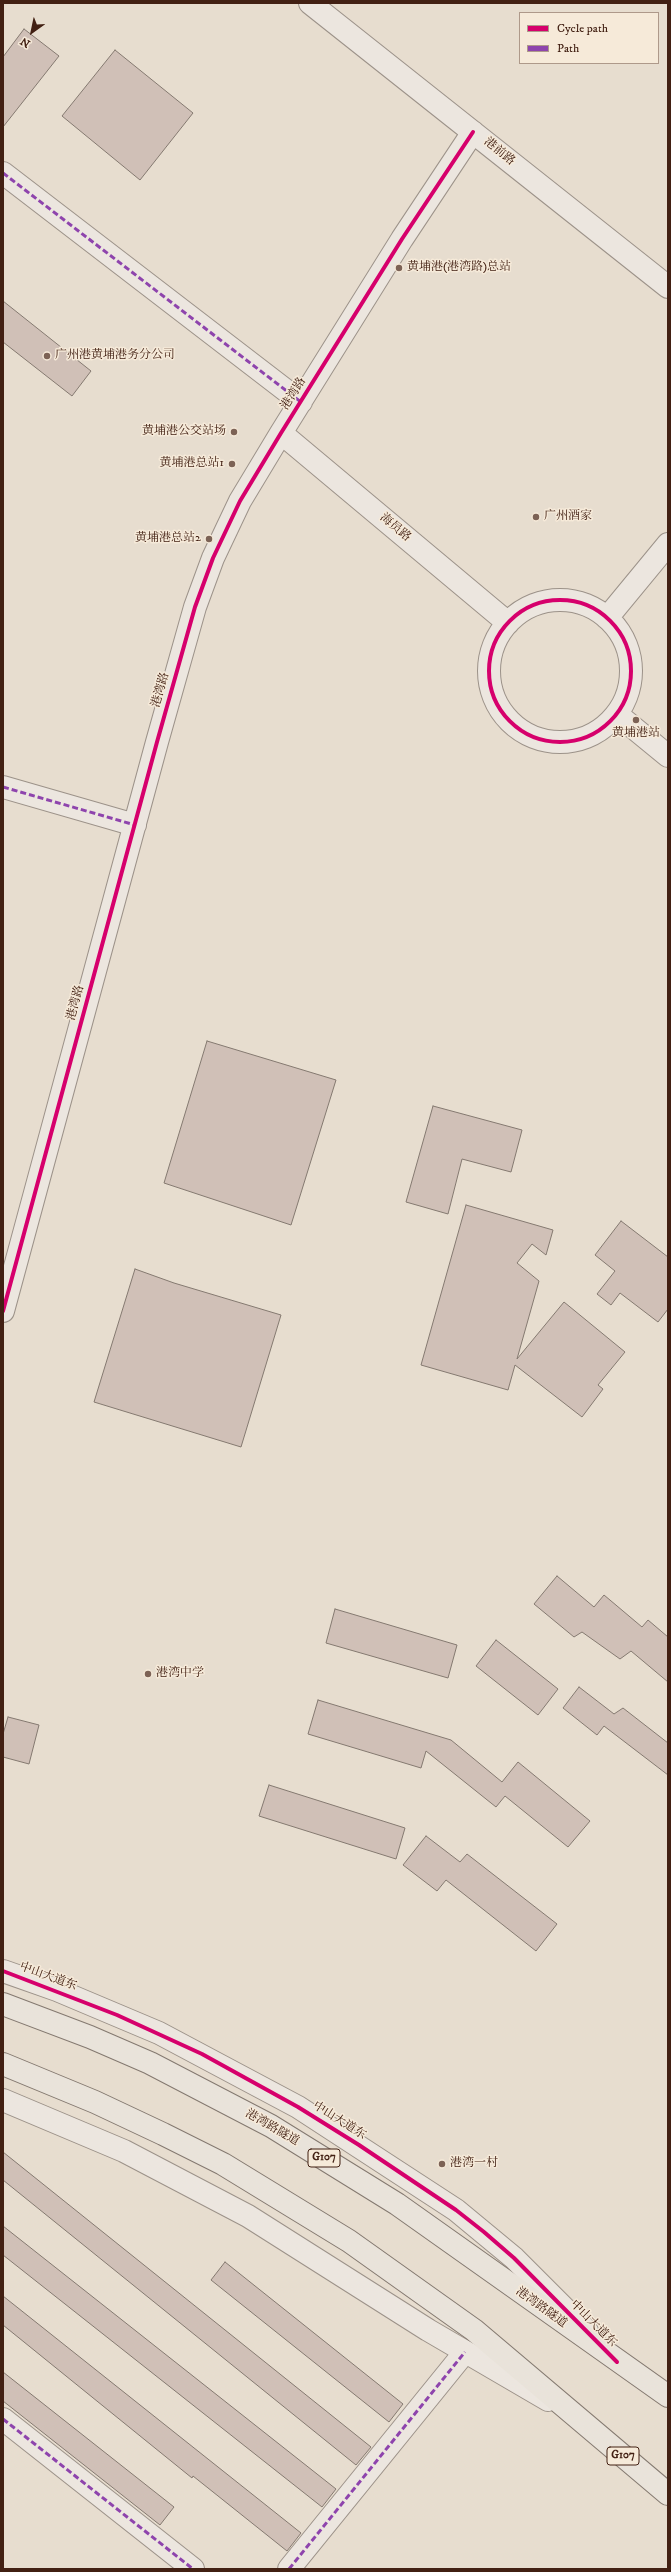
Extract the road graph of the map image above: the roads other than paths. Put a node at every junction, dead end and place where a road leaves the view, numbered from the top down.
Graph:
1 (310, 3) edge
2 (473, 132) junction
3 (3, 173) edge
4 (668, 287) edge
5 (301, 402) junction
6 (281, 434) junction
7 (668, 544) edge
8 (607, 618) junction
9 (508, 622) junction
10 (618, 715) junction
11 (668, 756) edge
12 (3, 787) edge
13 (134, 825) junction
14 (3, 1311) edge
15 (3, 1971) edge
16 (3, 2004) edge
17 (3, 2064) edge
18 (3, 2100) edge
19 (466, 2352) junction
20 (617, 2362) junction
21 (668, 2396) edge
22 (578, 2418) junction
23 (3, 2419) edge
24 (668, 2494) edge
25 (193, 2569) edge
26 (289, 2569) edge

1 - 2 street, 港前路
2 - 4 street, 港前路
2 - 5 street, 港湾路
3 - 5 street
5 - 6 street, 港湾路
6 - 9 street, 海员路
6 - 13 street, 港湾路
7 - 8 street
8 - 9 street
8 - 10 street
9 - 10 street
10 - 11 street
12 - 13 street
13 - 14 street, 港湾路
15 - 20 street, 中山大道东
16 - 20 highway, 港湾路隧道 / G107
17 - 22 highway, G107
18 - 19 street
19 - 22 street
19 - 26 street
20 - 21 highway, 中山大道东 / G107
22 - 24 highway, G107
23 - 25 street

